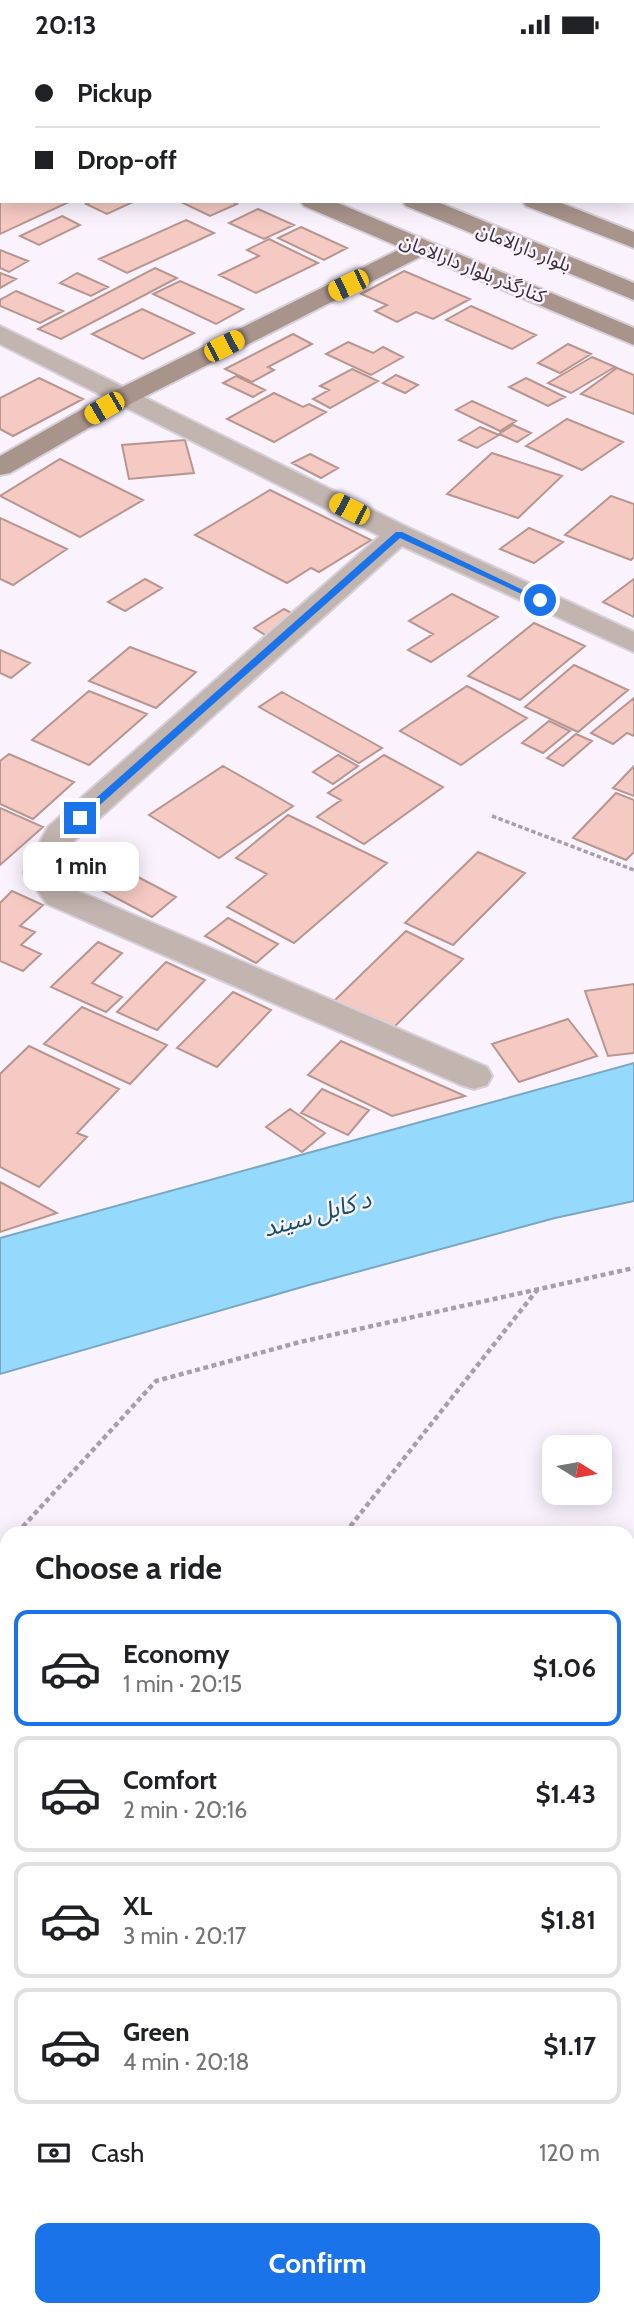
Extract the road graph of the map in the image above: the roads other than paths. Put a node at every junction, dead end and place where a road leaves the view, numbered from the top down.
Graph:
1 (317, 203) edge
2 (419, 203) edge
3 (539, 203) edge
4 (634, 241) edge
5 (422, 247) junction
6 (634, 292) edge
7 (0, 334) edge
8 (634, 337) edge
9 (125, 396) junction
10 (0, 467) edge
11 (399, 534) junction
12 (634, 643) edge
13 (474, 1076) dead end

1 - 5 street, کنارگذر بلوار دارالامان
2 - 6 street, بلوار دارالامان
3 - 4 street
5 - 8 street, کنارگذر بلوار دارالامان
5 - 9 street
7 - 9 street
9 - 10 street
9 - 11 street
11 - 12 street
11 - 13 street

